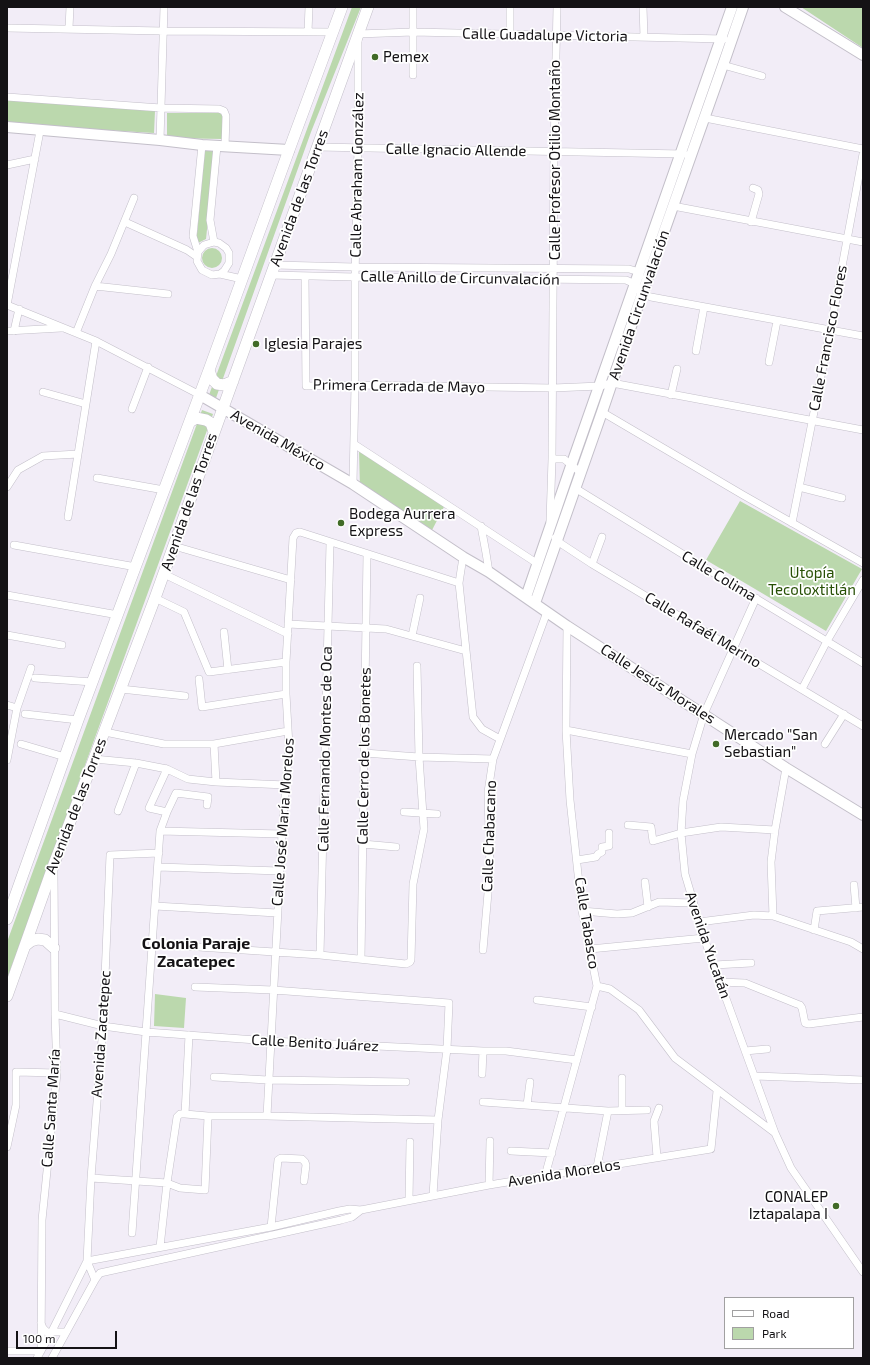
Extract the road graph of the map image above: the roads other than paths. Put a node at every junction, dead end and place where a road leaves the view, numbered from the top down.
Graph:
1 (70, 7) edge
2 (164, 7) edge
3 (309, 7) edge
4 (342, 7) edge
5 (368, 7) edge
6 (413, 7) edge
7 (510, 7) edge
8 (557, 7) edge
9 (643, 7) edge
10 (732, 7) edge
11 (742, 7) edge
12 (785, 7) edge
13 (7, 28) edge
14 (69, 28) junction
15 (164, 31) junction
16 (308, 32) junction
17 (332, 32) junction
18 (413, 32) junction
19 (358, 34) junction
20 (510, 35) junction
21 (556, 36) junction
22 (644, 37) junction
23 (721, 39) junction
24 (732, 39) junction
25 (863, 56) edge
26 (723, 65) junction
27 (413, 75) dead end
28 (762, 76) dead end
29 (707, 94) junction
30 (7, 97) edge
31 (161, 108) junction
32 (705, 118) junction
33 (7, 127) edge
34 (40, 131) junction
35 (160, 140) junction
36 (202, 145) junction
37 (221, 146) junction
38 (317, 147) junction
39 (358, 148) junction
40 (863, 149) edge
41 (289, 150) junction
42 (554, 152) junction
43 (680, 154) junction
44 (692, 154) junction
45 (863, 154) edge
46 (35, 159) junction
47 (7, 166) edge
48 (753, 188) dead end
49 (134, 198) dead end
50 (673, 206) junction
51 (125, 222) junction
52 (750, 222) junction
53 (848, 240) junction
54 (214, 242) junction
55 (863, 242) edge
56 (198, 255) junction
57 (355, 267) junction
58 (554, 269) junction
59 (273, 270) junction
60 (220, 274) junction
61 (638, 274) junction
62 (305, 276) junction
63 (355, 277) junction
64 (242, 278) junction
65 (554, 279) junction
66 (646, 282) junction
67 (635, 284) junction
68 (95, 286) junction
69 (168, 294) dead end
70 (642, 294) junction
71 (7, 305) edge
72 (704, 307) junction
73 (19, 309) junction
74 (777, 321) junction
75 (64, 327) junction
76 (830, 330) junction
77 (11, 331) edge
78 (76, 333) junction
79 (863, 336) edge
80 (96, 341) junction
81 (696, 352) dead end
82 (769, 362) dead end
83 (148, 367) junction
84 (677, 369) dead end
85 (210, 370) junction
86 (233, 381) junction
87 (612, 383) junction
88 (355, 385) junction
89 (600, 386) junction
90 (553, 388) junction
91 (43, 392) dead end
92 (200, 395) junction
93 (671, 395) junction
94 (86, 404) junction
95 (223, 408) junction
96 (132, 409) dead end
97 (602, 412) junction
98 (812, 421) junction
99 (190, 422) junction
100 (863, 430) edge
101 (214, 432) junction
102 (354, 444) junction
103 (78, 454) junction
104 (552, 460) junction
105 (571, 466) junction
106 (580, 472) junction
107 (97, 478) dead end
108 (353, 484) junction
109 (7, 487) edge
110 (799, 487) junction
111 (575, 488) junction
112 (164, 490) junction
113 (842, 498) dead end
114 (68, 517) dead end
115 (792, 523) junction
116 (481, 526) junction
117 (549, 529) junction
118 (602, 537) dead end
119 (557, 541) junction
120 (330, 542) junction
121 (14, 545) dead end
122 (174, 546) junction
123 (367, 554) junction
124 (463, 557) junction
125 (863, 563) edge
126 (538, 564) junction
127 (592, 564) junction
128 (136, 567) junction
129 (488, 572) junction
130 (164, 574) junction
131 (291, 580) junction
132 (863, 580) edge
133 (459, 583) junction
134 (7, 595) edge
135 (526, 597) junction
136 (156, 598) junction
137 (420, 598) dead end
138 (756, 598) junction
139 (535, 603) junction
140 (547, 612) junction
141 (118, 615) junction
142 (288, 624) junction
143 (328, 626) junction
144 (567, 626) junction
145 (366, 628) junction
146 (224, 632) dead end
147 (288, 634) junction
148 (7, 635) edge
149 (412, 636) junction
150 (827, 641) junction
151 (62, 645) dead end
152 (733, 648) junction
153 (466, 651) junction
154 (286, 662) junction
155 (863, 663) edge
156 (417, 666) dead end
157 (31, 668) dead end
158 (228, 670) junction
159 (35, 678) dead end
160 (200, 679) dead end
161 (93, 682) junction
162 (122, 689) junction
163 (802, 689) junction
164 (286, 694) junction
165 (185, 696) dead end
166 (7, 705) edge
167 (17, 708) junction
168 (25, 714) dead end
169 (704, 714) junction
170 (844, 714) junction
171 (78, 720) junction
172 (863, 726) edge
173 (566, 730) junction
174 (288, 731) junction
175 (105, 732) junction
176 (500, 740) junction
177 (21, 744) dead end
178 (214, 744) junction
179 (825, 744) dead end
180 (364, 753) junction
181 (692, 754) junction
182 (65, 757) junction
183 (419, 757) junction
184 (94, 759) junction
185 (493, 759) junction
186 (7, 760) edge
187 (136, 763) junction
188 (786, 768) junction
189 (166, 769) junction
190 (216, 782) junction
191 (286, 785) junction
192 (207, 805) dead end
193 (118, 812) dead end
194 (167, 812) junction
195 (404, 812) dead end
196 (424, 813) junction
197 (437, 814) dead end
198 (863, 815) edge
199 (628, 825) dead end
200 (775, 830) junction
201 (160, 831) junction
202 (681, 832) junction
203 (608, 833) dead end
204 (282, 834) junction
205 (363, 844) junction
206 (396, 847) dead end
207 (159, 853) junction
208 (577, 860) junction
209 (54, 864) junction
210 (158, 866) junction
211 (280, 871) junction
212 (645, 882) dead end
213 (854, 885) dead end
214 (693, 903) junction
215 (155, 906) junction
216 (648, 907) junction
217 (860, 907) edge
218 (582, 910) junction
219 (277, 914) junction
220 (773, 916) junction
221 (7, 919) edge
222 (699, 922) junction
223 (814, 930) junction
224 (704, 938) junction
225 (153, 944) junction
226 (26, 945) junction
227 (54, 948) junction
228 (590, 949) junction
229 (863, 949) edge
230 (483, 950) dead end
231 (275, 953) junction
232 (320, 955) junction
233 (361, 959) junction
234 (751, 963) dead end
235 (714, 965) junction
236 (720, 982) junction
237 (597, 986) junction
238 (195, 987) dead end
239 (273, 990) junction
240 (7, 996) edge
241 (537, 1000) dead end
242 (592, 1007) junction
243 (55, 1014) junction
244 (863, 1017) edge
245 (103, 1026) junction
246 (146, 1032) junction
247 (189, 1035) junction
248 (270, 1041) junction
249 (447, 1049) junction
250 (767, 1050) dead end
251 (483, 1051) junction
252 (745, 1051) junction
253 (577, 1060) junction
254 (57, 1073) junction
255 (482, 1074) dead end
256 (755, 1076) junction
257 (214, 1077) dead end
258 (622, 1078) dead end
259 (268, 1080) junction
260 (863, 1080) edge
261 (406, 1082) dead end
262 (530, 1082) dead end
263 (717, 1091) junction
264 (483, 1102) dead end
265 (527, 1105) junction
266 (564, 1108) junction
267 (659, 1108) dead end
268 (622, 1110) junction
269 (647, 1110) dead end
270 (608, 1111) junction
271 (185, 1114) junction
272 (208, 1116) junction
273 (266, 1116) junction
274 (438, 1120) junction
275 (775, 1133) junction
276 (490, 1141) dead end
277 (410, 1142) dead end
278 (7, 1147) edge
279 (511, 1151) dead end
280 (552, 1152) junction
281 (657, 1157) junction
282 (597, 1167) junction
283 (545, 1176) junction
284 (91, 1178) junction
285 (135, 1181) junction
286 (304, 1181) dead end
287 (167, 1183) junction
288 (489, 1185) junction
289 (433, 1195) junction
290 (409, 1200) junction
291 (361, 1210) junction
292 (321, 1215) junction
293 (323, 1224) junction
294 (271, 1227) junction
295 (132, 1233) dead end
296 (160, 1247) junction
297 (87, 1261) junction
298 (863, 1272) edge
299 (95, 1280) junction
300 (40, 1323) junction
301 (52, 1332) junction
302 (66, 1332) junction
303 (7, 1351) edge
304 (41, 1351) junction
305 (37, 1358) edge
306 (52, 1358) edge

1 - 14 street
2 - 15 street
3 - 16 street
4 - 17 main road, Avenida de las Torres
5 - 19 main road, Avenida de las Torres
6 - 18 street
7 - 20 street
8 - 21 street, Calle Profesor Otilio Montaño
9 - 22 street
10 - 23 street, Avenida Circunvalación
11 - 24 street, Avenida Circunvalación
12 - 25 street
13 - 14 street
14 - 15 street
15 - 16 street
15 - 31 street
16 - 17 street
17 - 41 main road, Avenida de las Torres
18 - 19 street, Calle Guadalupe Victoria
18 - 20 street, Calle Guadalupe Victoria
18 - 27 street
19 - 38 main road, Avenida de las Torres
19 - 39 street, Calle Abraham González
20 - 21 street, Calle Guadalupe Victoria
21 - 22 street, Calle Guadalupe Victoria
21 - 42 street, Calle Profesor Otilio Montaño
22 - 23 street, Calle Guadalupe Victoria
23 - 24 street, Calle Guadalupe Victoria
23 - 29 street, Avenida Circunvalación
24 - 26 street, Avenida Circunvalación
26 - 28 street
26 - 29 street, Avenida Circunvalación
29 - 32 street, Avenida Circunvalación
29 - 43 street, Avenida Circunvalación
30 - 31 street
31 - 35 street
31 - 37 street
32 - 40 street
32 - 44 street, Avenida Circunvalación
33 - 34 street
34 - 35 street
34 - 46 street
35 - 36 street
36 - 37 street
36 - 56 street
37 - 41 street
37 - 54 street
38 - 39 street, Calle Ignacio Allende
38 - 59 main road, Avenida de las Torres
39 - 42 street, Calle Ignacio Allende
39 - 57 street, Calle Abraham González
41 - 64 main road, Avenida de las Torres
42 - 43 street, Calle Ignacio Allende
42 - 58 street, Calle Profesor Otilio Montaño
43 - 44 street, Calle Ignacio Allende
43 - 61 street, Avenida Circunvalación
44 - 50 street, Avenida Circunvalación
45 - 53 street, Calle Francisco Flores
46 - 47 street
46 - 71 street
48 - 52 street
49 - 51 street
50 - 52 street
50 - 66 street, Avenida Circunvalación
51 - 56 street
51 - 68 street
52 - 53 street
53 - 55 street
53 - 76 street, Calle Francisco Flores
54 - 56 street
54 - 60 street
56 - 60 street
57 - 58 street, Calle Anillo de Circunvalación
57 - 59 street, Calle Anillo de Circunvalación
57 - 63 street, Calle Abraham González
58 - 61 street, Calle Anillo de Circunvalación
58 - 65 street, Calle Profesor Otilio Montaño
59 - 62 street, Calle Anillo de Circunvalación
59 - 86 main road, Avenida de las Torres
60 - 64 street
61 - 66 street, Calle Anillo de Circunvalación
61 - 67 street, Avenida Circunvalación
62 - 63 street, Calle Anillo de Circunvalación
62 - 88 street, Primera Cerrada de Mayo
63 - 65 street, Calle Anillo de Circunvalación
63 - 88 street, Calle Abraham González
64 - 85 main road, Avenida de las Torres
65 - 67 street, Calle Anillo de Circunvalación
65 - 90 street, Calle Profesor Otilio Montaño
66 - 70 street, Avenida Circunvalación
67 - 70 street
67 - 89 street, Avenida Circunvalación
68 - 69 street
68 - 78 street
70 - 72 street
70 - 87 street, Avenida Circunvalación
71 - 73 street, Avenida México
72 - 74 street
72 - 81 street
73 - 75 street, Avenida México
73 - 77 street
74 - 76 street
74 - 82 street
75 - 77 street
75 - 78 street, Avenida México
76 - 79 street
76 - 98 street, Calle Francisco Flores
78 - 80 street, Avenida México
80 - 83 street, Avenida México
80 - 94 street
83 - 92 street, Avenida México
83 - 96 street
84 - 93 street
85 - 86 main road
85 - 92 main road, Avenida de las Torres
86 - 95 main road, Avenida de las Torres
87 - 89 street, Primera Cerrada de Mayo
87 - 93 street
87 - 97 street, Avenida Circunvalación
88 - 90 street, Primera Cerrada de Mayo
88 - 102 street, Calle Abraham González
89 - 90 street, Primera Cerrada de Mayo
89 - 105 street, Avenida Circunvalación
90 - 104 street, Calle Profesor Otilio Montaño
91 - 94 street
92 - 95 street, Avenida México
92 - 99 main road, Avenida de las Torres
93 - 98 street
94 - 103 street
95 - 101 main road, Avenida de las Torres
95 - 108 street, Avenida México
97 - 106 street, Avenida Circunvalación
97 - 115 street
98 - 100 street
98 - 110 street, Calle Francisco Flores
99 - 101 main road
99 - 112 main road, Avenida de las Torres
101 - 122 main road, Avenida de las Torres
102 - 108 street, Calle Abraham González
102 - 116 street
103 - 109 street
103 - 114 street
104 - 105 street
104 - 117 street, Calle Profesor Otilio Montaño
105 - 106 street
105 - 117 street, Avenida Circunvalación
106 - 111 street, Avenida Circunvalación
107 - 112 street
108 - 124 street, Avenida México
110 - 113 street
110 - 115 street, Calle Francisco Flores
111 - 119 street, Avenida Circunvalación
111 - 138 street, Calle Colima
112 - 128 main road, Avenida de las Torres
115 - 125 street
116 - 126 street
116 - 129 street
117 - 119 street, Calle Rafaél Merino
117 - 126 street, Avenida Circunvalación
118 - 127 street
119 - 127 street, Calle Rafaél Merino
119 - 139 street, Avenida Circunvalación
120 - 123 street
120 - 131 street, Calle José María Morelos
120 - 143 street, Calle Fernando Montes de Oca
121 - 128 street
122 - 130 main road, Avenida de las Torres
122 - 131 street
123 - 133 street
123 - 145 street, Calle Cerro de los Bonetes
124 - 129 street, Avenida México
124 - 133 street
126 - 135 street, Avenida Circunvalación
127 - 152 street, Calle Rafaél Merino
128 - 141 main road, Avenida de las Torres
129 - 135 street, Avenida México
130 - 136 main road, Avenida de las Torres
130 - 147 street
131 - 142 street, Calle José María Morelos
132 - 150 street
133 - 153 street
134 - 141 street
135 - 139 street, Avenida México
136 - 158 street
136 - 162 main road, Avenida de las Torres
137 - 149 street
138 - 150 street, Calle Colima
138 - 152 street, Avenida Yucatán
139 - 140 street, Calle Jesús Morales
140 - 144 street, Calle Jesús Morales
140 - 176 street, Calle Chabacano
141 - 161 main road, Avenida de las Torres
142 - 143 street
142 - 147 street, Calle José María Morelos
143 - 145 street
143 - 232 street, Calle Fernando Montes de Oca
144 - 169 street, Calle Jesús Morales
144 - 173 street, Calle Tabasco
145 - 149 street
145 - 180 street, Calle Cerro de los Bonetes
146 - 158 street
147 - 154 street, Calle José María Morelos
148 - 151 street
149 - 153 street
150 - 155 street, Calle Colima
150 - 163 street
152 - 163 street, Calle Rafaél Merino
152 - 169 street, Avenida Yucatán
153 - 176 street
154 - 158 street
154 - 164 street, Calle José María Morelos
156 - 183 street
157 - 167 street
159 - 161 street
160 - 164 street
161 - 171 main road, Avenida de las Torres
162 - 165 street
162 - 175 main road, Avenida de las Torres
163 - 170 street, Calle Rafaél Merino
164 - 174 street, Calle José María Morelos
166 - 167 street
167 - 186 street
168 - 171 street
169 - 181 street, Avenida Yucatán
169 - 188 street, Calle Jesús Morales
170 - 172 street, Calle Rafaél Merino
170 - 179 street
171 - 182 main road, Avenida de las Torres
173 - 181 street
173 - 208 street, Calle Tabasco
174 - 178 street
174 - 191 street, Calle José María Morelos
175 - 178 street
175 - 184 main road, Avenida de las Torres
176 - 185 street, Calle Chabacano
177 - 182 street
178 - 190 street
180 - 183 street
180 - 205 street, Calle Cerro de los Bonetes
181 - 202 street, Avenida Yucatán
182 - 221 main road, Avenida de las Torres
183 - 185 street
183 - 196 street
184 - 187 street
184 - 209 main road, Avenida de las Torres
185 - 230 street, Calle Chabacano
187 - 189 street
187 - 193 street
188 - 198 street, Calle Jesús Morales
188 - 200 street
189 - 190 street
189 - 194 street
190 - 191 street
191 - 204 street, Calle José María Morelos
192 - 194 street
194 - 201 street
195 - 196 street
196 - 197 street
196 - 233 street
199 - 202 street
200 - 202 street
200 - 220 street
201 - 204 street
201 - 207 street
202 - 214 street, Avenida Yucatán
203 - 208 street
204 - 211 street, Calle José María Morelos
205 - 206 street
205 - 233 street, Calle Cerro de los Bonetes
207 - 210 street
207 - 245 street, Avenida Zacatepec
208 - 218 street, Calle Tabasco
209 - 226 main road, Avenida de las Torres
209 - 227 street, Calle Santa María
210 - 211 street
210 - 215 street
211 - 219 street, Calle José María Morelos
212 - 216 street
213 - 217 street
214 - 216 street
214 - 222 street, Avenida Yucatán
215 - 219 street
215 - 225 street
216 - 218 street
217 - 223 street
218 - 228 street, Calle Tabasco
219 - 231 street, Calle José María Morelos
220 - 222 street
220 - 223 street
222 - 224 street, Avenida Yucatán
223 - 229 street
224 - 228 street
224 - 235 street, Avenida Yucatán
225 - 231 street
225 - 246 street
226 - 227 main road
226 - 240 main road, Avenida de las Torres
227 - 243 street, Calle Santa María
228 - 237 street, Calle Tabasco
231 - 232 street
231 - 239 street, Calle José María Morelos
232 - 233 street
234 - 235 street
235 - 236 street, Avenida Yucatán
236 - 244 street
236 - 252 street, Avenida Yucatán
237 - 242 street
237 - 263 street, Calle Tabasco
238 - 239 street
239 - 248 street, Calle José María Morelos
239 - 249 street
241 - 242 street
242 - 253 street
243 - 245 street, Calle Benito Juárez
243 - 254 street, Calle Santa María
245 - 246 street, Calle Benito Juárez
245 - 284 street, Avenida Zacatepec
246 - 247 street, Calle Benito Juárez
246 - 285 street
247 - 248 street, Calle Benito Juárez
247 - 271 street
248 - 249 street, Calle Benito Juárez
248 - 259 street, Calle José María Morelos
249 - 251 street, Calle Benito Juárez
249 - 274 street
250 - 252 street
251 - 253 street, Calle Benito Juárez
251 - 255 street
252 - 256 street, Avenida Yucatán
253 - 266 street
254 - 278 street
254 - 300 street, Calle Santa María
256 - 260 street
256 - 275 street, Avenida Yucatán
257 - 259 street
258 - 268 street
259 - 261 street
259 - 273 street, Calle José María Morelos
262 - 265 street
263 - 275 street, Calle Tabasco
263 - 281 street, Avenida Morelos
264 - 265 street
265 - 266 street
266 - 270 street
266 - 280 street
267 - 281 street
268 - 269 street
268 - 270 street
270 - 282 street
271 - 272 street
271 - 287 street
272 - 273 street
272 - 287 street
273 - 274 street
274 - 289 street
275 - 298 street, Avenida Yucatán
276 - 288 street
277 - 290 street
279 - 280 street
280 - 283 street
281 - 282 street, Avenida Morelos
282 - 283 street, Avenida Morelos
283 - 288 street, Avenida Morelos
284 - 285 street
284 - 297 street, Avenida Zacatepec
285 - 287 street
285 - 295 street
286 - 294 street
287 - 296 street
288 - 289 street, Avenida Morelos
289 - 290 street, Avenida Morelos
290 - 291 street, Avenida Morelos
291 - 292 street, Avenida Morelos
291 - 293 street, Avenida Morelos
292 - 293 street
292 - 294 street, Avenida Morelos
293 - 299 street, Avenida Morelos
294 - 296 street, Avenida Morelos
296 - 297 street, Avenida Morelos
297 - 299 street, Avenida Zacatepec
297 - 301 street, Avenida Zacatepec
299 - 302 street
300 - 301 street
300 - 304 street, Calle Santa María
301 - 302 street
301 - 304 street, Avenida Zacatepec
302 - 306 street
303 - 304 street
304 - 305 street, Avenida Zacatepec

